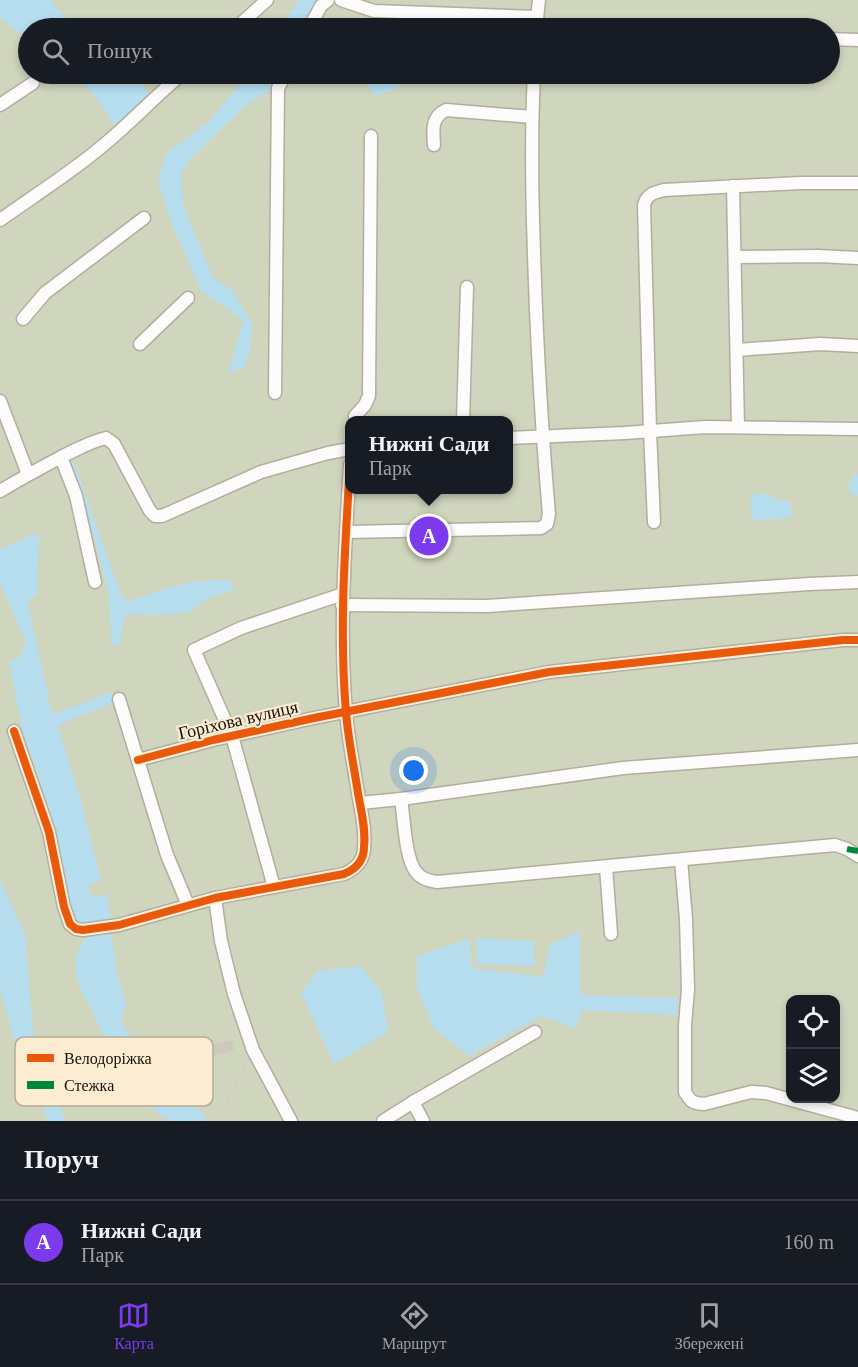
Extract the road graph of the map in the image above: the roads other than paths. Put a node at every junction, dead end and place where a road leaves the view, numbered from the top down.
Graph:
1 (267, 0) edge
2 (328, 0) edge
3 (341, 0) edge
4 (539, 0) edge
5 (397, 6) edge
6 (247, 18) edge
7 (314, 18) edge
8 (496, 18) edge
9 (537, 18) edge
10 (840, 39) edge
11 (858, 40) edge
12 (32, 84) edge
13 (170, 84) edge
14 (280, 84) edge
15 (534, 84) edge
16 (0, 105) edge
17 (532, 117) junction
18 (371, 136) dead end
19 (434, 145) dead end
20 (858, 183) edge
21 (733, 186) junction
22 (144, 218) dead end
23 (0, 220) edge
24 (735, 257) junction
25 (858, 258) edge
26 (467, 287) dead end
27 (188, 298) dead end
28 (23, 319) dead end
29 (140, 344) dead end
30 (858, 346) edge
31 (737, 350) junction
32 (275, 393) dead end
33 (0, 401) edge
34 (355, 416) edge
35 (463, 416) edge
36 (738, 427) junction
37 (858, 429) edge
38 (650, 431) junction
39 (542, 437) junction
40 (513, 438) edge
41 (345, 450) edge
42 (61, 457) junction
43 (28, 474) junction
44 (0, 491) edge
45 (348, 494) edge
46 (654, 522) dead end
47 (346, 532) junction
48 (95, 582) dead end
49 (858, 582) edge
50 (343, 600) junction
51 (858, 640) edge
52 (119, 699) dead end
53 (346, 712) junction
54 (14, 731) dead end
55 (232, 736) junction
56 (858, 750) edge
57 (138, 760) junction
58 (401, 799) junction
59 (360, 803) junction
60 (858, 856) edge
61 (681, 860) junction
62 (606, 867) junction
63 (274, 887) junction
64 (215, 898) junction
65 (188, 905) junction
66 (611, 934) dead end
67 (535, 1032) dead end
68 (412, 1102) junction
69 (858, 1118) edge
70 (291, 1121) edge
71 (383, 1121) edge
72 (423, 1121) edge

1 - 6 street
2 - 7 street
3 - 5 street
4 - 9 street
5 - 8 street
10 - 11 street
12 - 16 street
13 - 23 street
14 - 32 street
15 - 17 street
17 - 19 street
17 - 39 street
18 - 34 street
20 - 21 street
21 - 24 street
21 - 38 street
22 - 28 street
24 - 25 street
24 - 31 street
26 - 35 street
27 - 29 street
30 - 31 street
31 - 36 street
33 - 43 street
36 - 37 street
36 - 38 street
38 - 39 street
38 - 46 street
39 - 40 street
39 - 47 street
41 - 42 street
42 - 43 street
42 - 48 street
43 - 44 street
45 - 47 street
47 - 50 street
49 - 50 street
50 - 53 street
50 - 55 street
51 - 53 street, Горіхова вулиця
52 - 57 street
53 - 55 street, Горіхова вулиця
53 - 59 street
54 - 65 street
55 - 57 street, Горіхова вулиця
55 - 63 street
56 - 58 street
57 - 65 street
58 - 59 street
58 - 62 street
59 - 63 street
60 - 61 street
61 - 62 street
61 - 69 street
62 - 66 street
63 - 64 street
64 - 65 street
64 - 70 street
67 - 68 street
68 - 71 street
68 - 72 street

